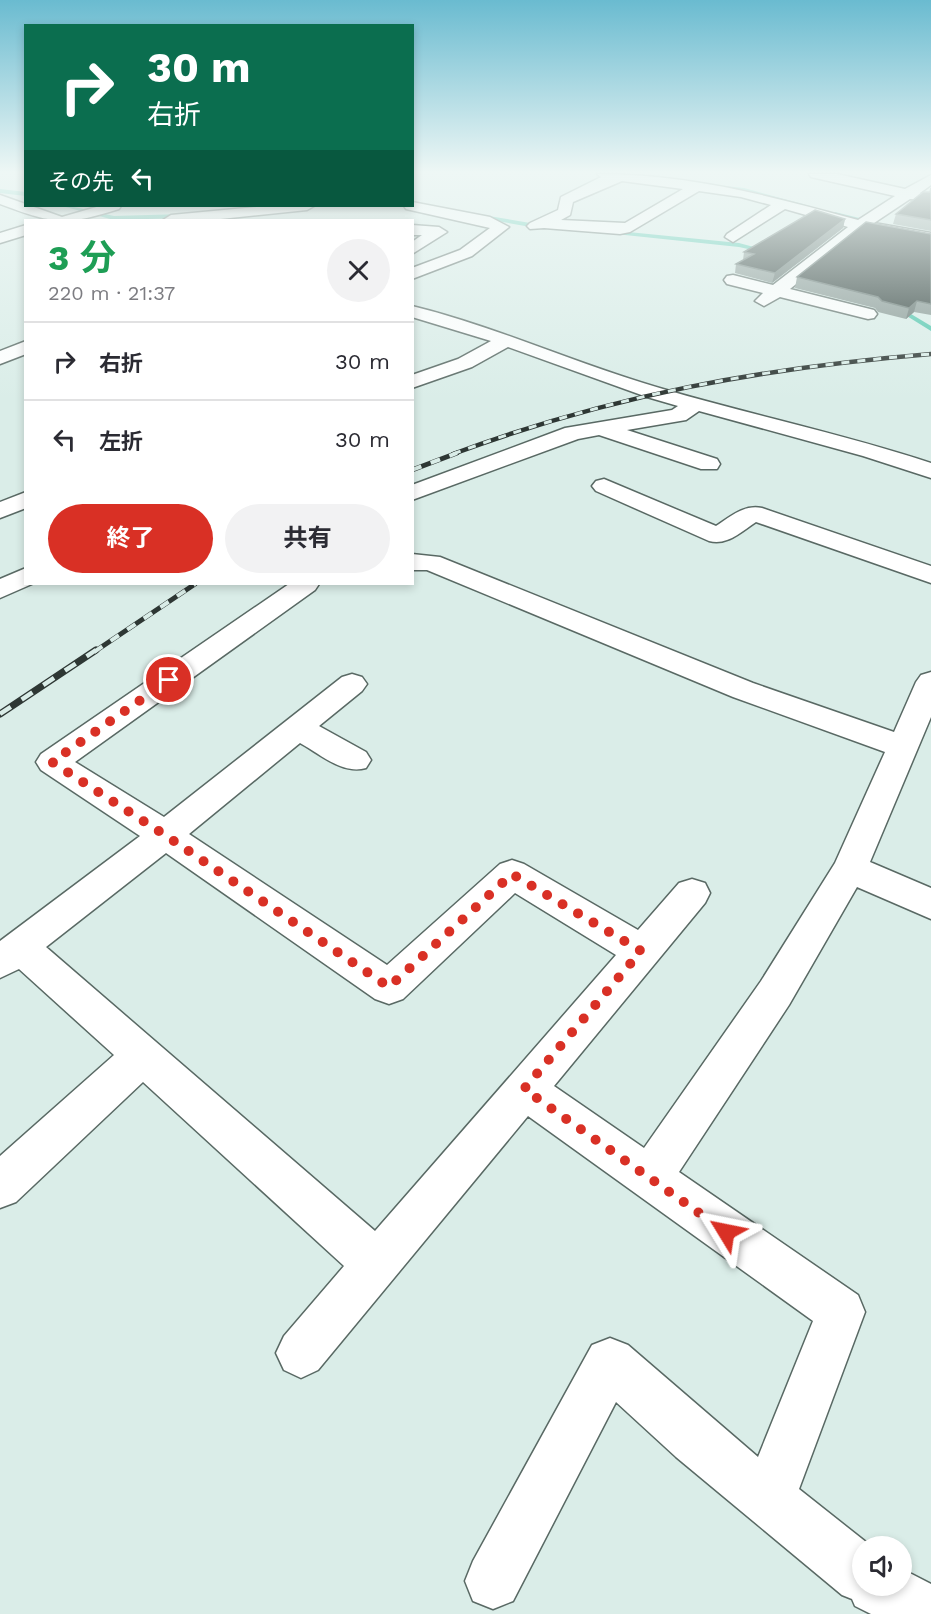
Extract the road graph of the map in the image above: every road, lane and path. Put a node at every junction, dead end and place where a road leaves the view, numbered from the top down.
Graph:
1 (472, 249) edge
2 (829, 249) edge
3 (414, 273) edge
4 (733, 280) dead end
5 (770, 296) junction
6 (414, 312) edge
7 (868, 314) dead end
8 (507, 340) junction
9 (24, 348) edge
10 (0, 358) edge
11 (414, 381) edge
12 (696, 405) junction
13 (598, 427) junction
14 (709, 464) dead end
15 (931, 471) edge
16 (604, 486) dead end
17 (414, 492) edge
18 (24, 500) edge
19 (0, 511) edge
20 (414, 562) edge
21 (931, 575) edge
22 (24, 577) edge
23 (305, 585) edge
24 (0, 590) edge
25 (931, 682) edge
26 (352, 684) dead end
27 (298, 728) junction
28 (903, 747) junction
29 (356, 760) dead end
30 (165, 835) junction
31 (850, 868) junction
32 (692, 893) dead end
33 (931, 904) edge
34 (641, 951) junction
35 (10, 954) edge
36 (142, 1056) junction
37 (524, 1089) junction
38 (649, 1178) junction
39 (0, 1186) edge
40 (376, 1263) junction
41 (301, 1353) dead end
42 (768, 1499) junction
43 (852, 1567) edge
44 (493, 1581) dead end
45 (895, 1596) edge
46 (930, 1614) edge

1 - 3 street
2 - 5 street
4 - 5 street
5 - 7 street
6 - 8 street
8 - 11 street
8 - 12 street
9 - 10 street
12 - 13 street
12 - 15 street
13 - 14 street
13 - 17 street
16 - 21 street
18 - 19 street
20 - 28 street
22 - 24 street
23 - 30 street
25 - 28 street
26 - 27 street
27 - 29 street
27 - 30 street
28 - 31 street
30 - 34 street
30 - 35 street
31 - 33 street
31 - 38 street
32 - 34 street
34 - 37 street
35 - 36 street
36 - 39 street
36 - 40 street
37 - 38 street
37 - 40 street
38 - 42 street
40 - 41 street
42 - 43 street
42 - 44 street
45 - 46 street

